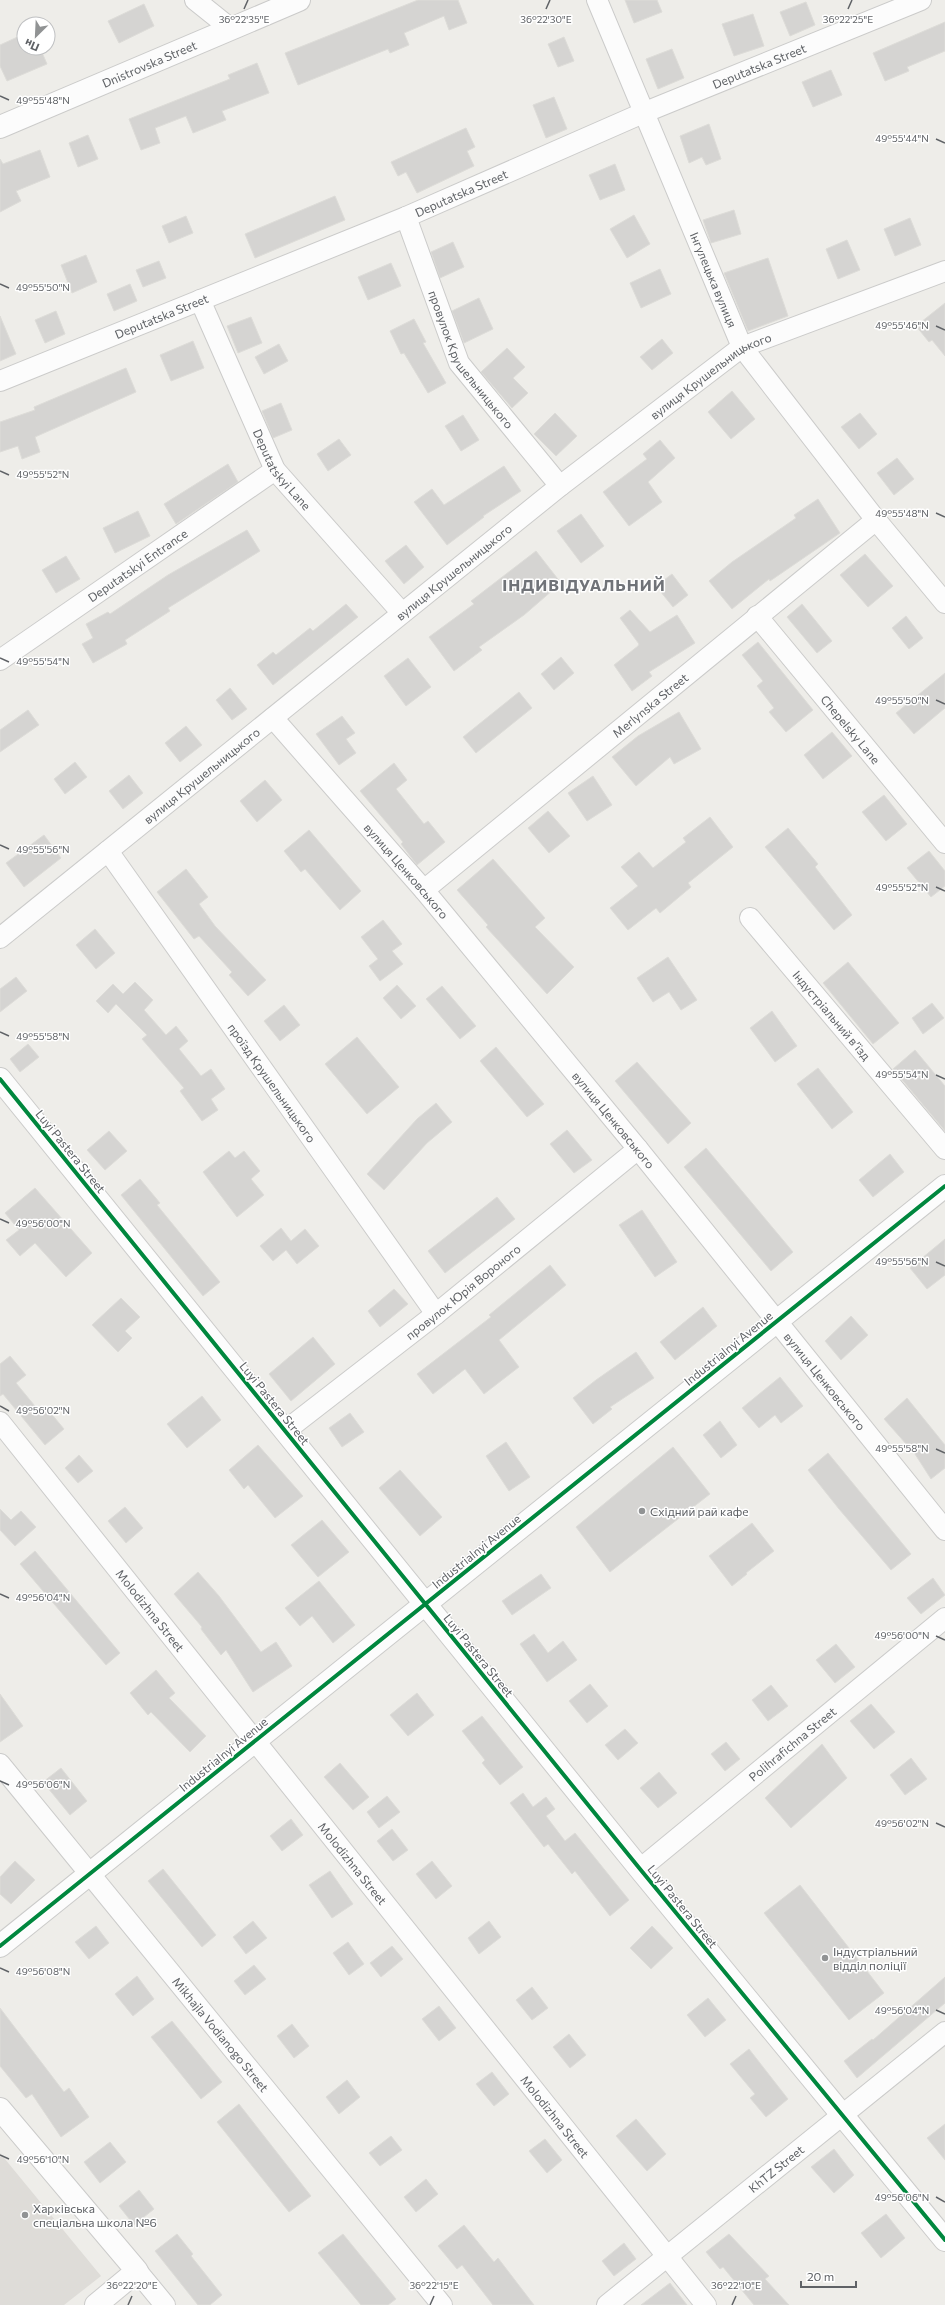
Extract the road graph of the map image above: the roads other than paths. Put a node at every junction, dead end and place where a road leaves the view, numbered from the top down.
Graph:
1 (195, 0) edge
2 (299, 0) edge
3 (597, 0) edge
4 (921, 0) edge
5 (230, 28) junction
6 (643, 113) junction
7 (0, 127) edge
8 (406, 217) junction
9 (943, 274) edge
10 (200, 300) junction
11 (742, 347) junction
12 (0, 381) edge
13 (276, 470) junction
14 (560, 486) junction
15 (876, 520) junction
16 (945, 603) edge
17 (402, 614) junction
18 (757, 616) junction
19 (0, 660) edge
20 (273, 718) junction
21 (945, 843) edge
22 (108, 851) junction
23 (424, 890) junction
24 (750, 918) dead end
25 (0, 938) edge
26 (0, 1079) edge
27 (638, 1149) junction
28 (945, 1149) edge
29 (945, 1186) edge
30 (436, 1314) junction
31 (778, 1321) junction
32 (0, 1422) edge
33 (285, 1432) junction
34 (945, 1530) edge
35 (425, 1604) junction
36 (945, 1618) edge
37 (256, 1741) junction
38 (0, 1764) edge
39 (640, 1869) junction
40 (89, 1875) junction
41 (0, 1946) edge
42 (945, 2032) edge
43 (0, 2109) edge
44 (842, 2116) junction
45 (945, 2240) edge
46 (667, 2256) junction
47 (137, 2271) junction
48 (96, 2305) edge
49 (164, 2305) edge
50 (442, 2305) edge
51 (607, 2305) edge
52 (706, 2305) edge

1 - 5 street
2 - 5 street, Dnistrovska Street
3 - 6 street, Інгулецька вулиця
4 - 6 street, Deputatska Street
5 - 7 street, Dnistrovska Street
6 - 8 street, Deputatska Street
6 - 11 street, Інгулецька вулиця
8 - 10 street, Deputatska Street
8 - 14 street, провулок Крушельницького
9 - 11 street, вулиця Крушельницького
10 - 12 street, Deputatska Street
10 - 13 street, Deputatskyi Lane
11 - 14 street, вулиця Крушельницького
11 - 15 street, Інгулецька вулиця
13 - 17 street, Deputatskyi Lane
13 - 19 street, Deputatskyi Entrance
14 - 17 street, вулиця Крушельницького
15 - 16 street, Інгулецька вулиця
15 - 18 street, Merlynska Street
17 - 20 street, вулиця Крушельницького
18 - 21 street, Chepelsky Lane
18 - 23 street, Merlynska Street
20 - 22 street, вулиця Крушельницького
20 - 23 street, вулиця Ценковського
22 - 25 street, вулиця Крушельницького
22 - 30 street, проїзд Крушельницького
23 - 27 street, вулиця Ценковського
24 - 28 street, Індустріальний в’їзд
26 - 33 street, Luyi Pastera Street
27 - 30 street, провулок Юрія Вороного
27 - 31 street, вулиця Ценковського
29 - 31 street, Industrialnyi Avenue
30 - 33 street, провулок Юрія Вороного
31 - 34 street, вулиця Ценковського
31 - 35 street, Industrialnyi Avenue
32 - 37 street, Molodizhna Street
33 - 35 street, Luyi Pastera Street
35 - 37 street, Industrialnyi Avenue
35 - 39 street, Luyi Pastera Street
36 - 39 street, Polihrafichna Street
37 - 40 street, Industrialnyi Avenue
37 - 46 street, Molodizhna Street
38 - 40 street, Mikhajla Vodianogo Street
39 - 44 street, Luyi Pastera Street
40 - 41 street, Industrialnyi Avenue
40 - 50 street, Mikhajla Vodianogo Street
42 - 44 street, KhTZ Street
43 - 47 street
44 - 45 street, Luyi Pastera Street
44 - 46 street, KhTZ Street
46 - 51 street, KhTZ Street
46 - 52 street, Molodizhna Street
47 - 48 street
47 - 49 street

